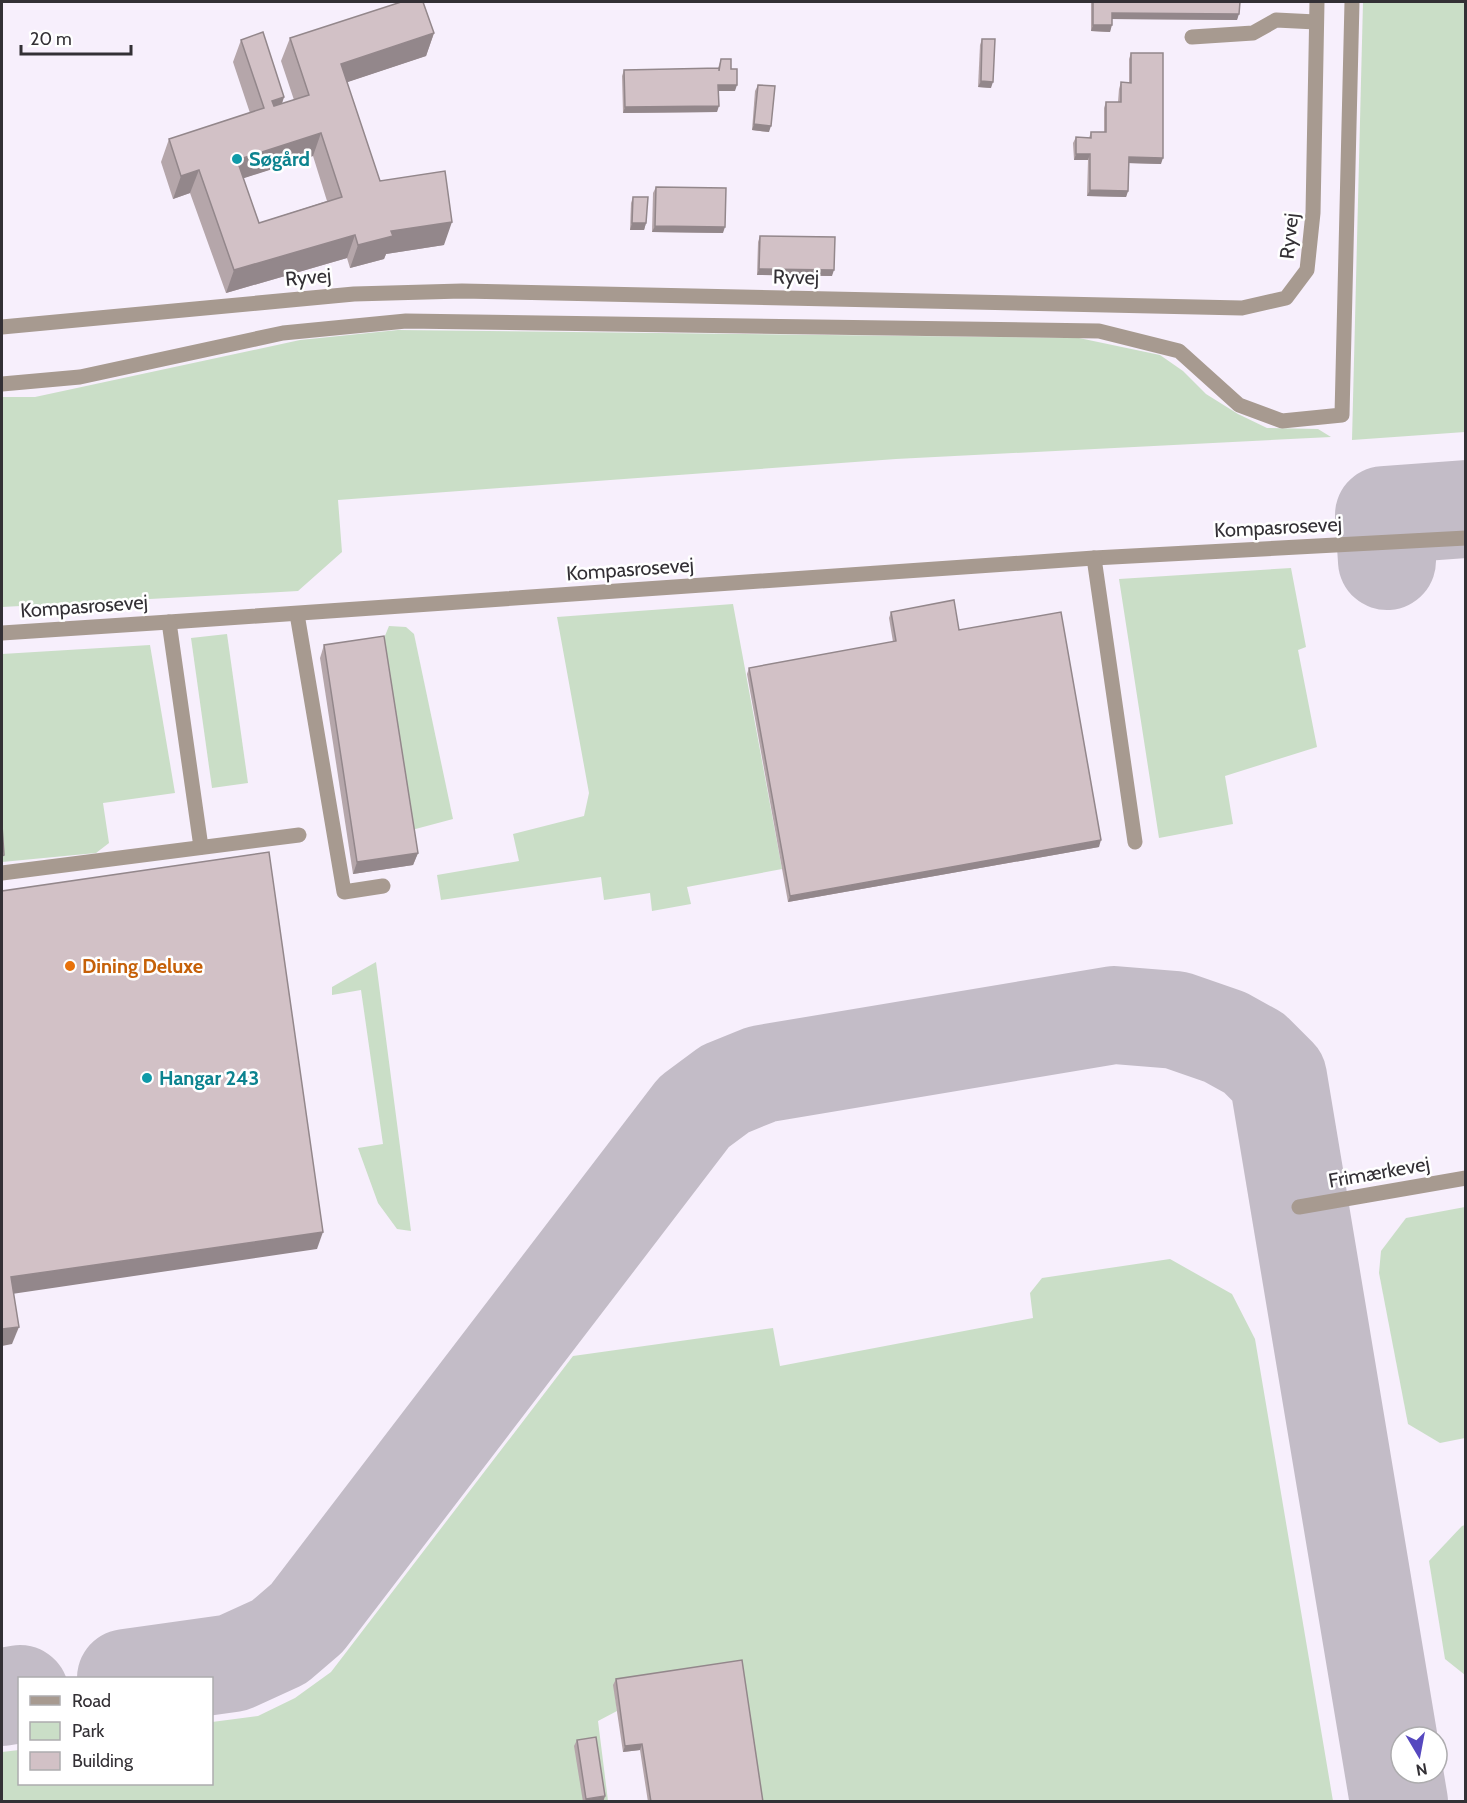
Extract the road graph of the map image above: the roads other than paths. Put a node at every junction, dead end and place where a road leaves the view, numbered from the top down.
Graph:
1 (1317, 2) edge
2 (1352, 2) edge
3 (1316, 22) junction
4 (1192, 37) dead end
5 (2, 327) edge
6 (2, 384) edge
7 (1466, 538) edge
8 (1094, 558) junction
9 (297, 614) junction
10 (169, 622) junction
11 (2, 633) edge
12 (299, 836) dead end
13 (1134, 842) dead end
14 (201, 847) junction
15 (2, 873) edge
16 (383, 886) dead end
17 (1466, 1178) edge
18 (1299, 1207) dead end

1 - 3 street, Ryvej
2 - 6 street
3 - 4 street
3 - 5 street, Ryvej
7 - 8 street, Kompasrosevej
8 - 9 street, Kompasrosevej
8 - 13 street
9 - 10 street, Kompasrosevej
9 - 16 street
10 - 11 street, Kompasrosevej
10 - 14 street, Kompasrosevej
12 - 14 street
14 - 15 street
17 - 18 street, Frimærkevej

